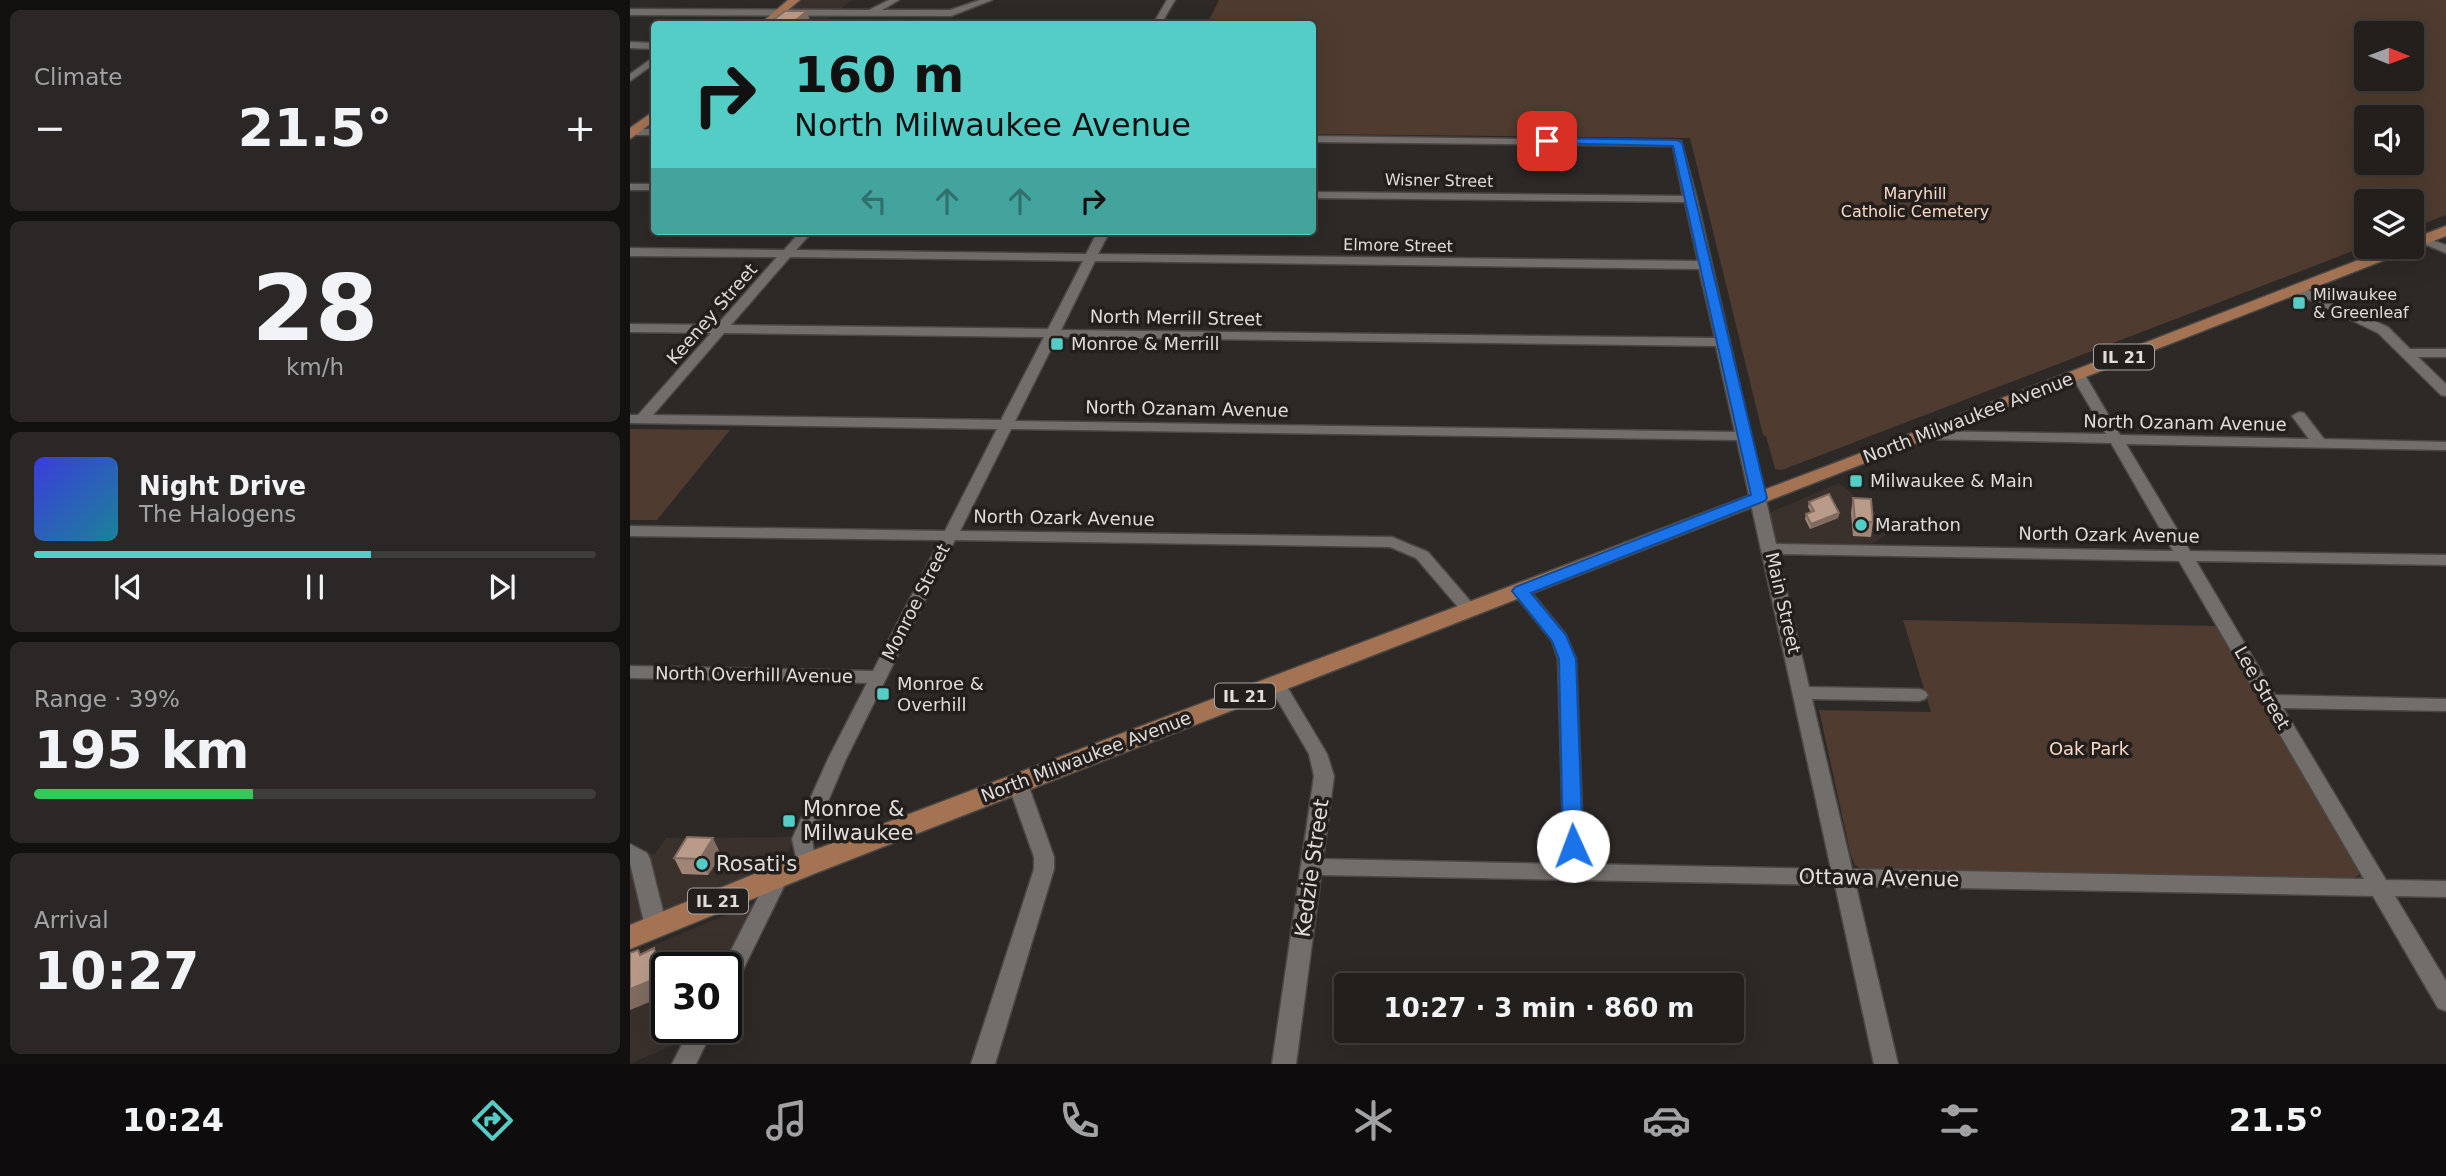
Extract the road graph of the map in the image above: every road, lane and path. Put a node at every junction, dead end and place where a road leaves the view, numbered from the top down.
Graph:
1 (676, 0) edge
2 (795, 0) edge
3 (895, 0) edge
4 (988, 0) edge
5 (1171, 0) edge
6 (630, 12) edge
7 (658, 12) junction
8 (780, 13) junction
9 (870, 13) junction
10 (884, 13) junction
11 (951, 13) junction
12 (769, 21) edge
13 (875, 21) edge
14 (957, 21) dead end
15 (1159, 21) edge
16 (630, 45) edge
17 (651, 46) edge
18 (651, 62) edge
19 (630, 78) edge
20 (651, 117) edge
21 (651, 132) edge
22 (631, 133) edge
23 (1316, 139) edge
24 (630, 187) edge
25 (651, 187) edge
26 (1316, 195) edge
27 (1691, 199) junction
28 (2446, 231) edge
29 (804, 235) edge
30 (1102, 235) edge
31 (2424, 239) edge
32 (2424, 244) edge
33 (2446, 249) edge
34 (630, 252) edge
35 (787, 254) junction
36 (1091, 257) junction
37 (2375, 259) edge
38 (1704, 265) junction
39 (2297, 289) junction
40 (630, 328) edge
41 (722, 329) junction
42 (1052, 333) junction
43 (1722, 342) junction
44 (2409, 352) junction
45 (2446, 353) edge
46 (2078, 375) junction
47 (2446, 392) edge
48 (2299, 416) dead end
49 (636, 419) edge
50 (1006, 425) junction
51 (1923, 435) junction
52 (1744, 436) junction
53 (2119, 441) junction
54 (2320, 444) junction
55 (2446, 446) edge
56 (1759, 498) junction
57 (630, 531) edge
58 (950, 536) junction
59 (1771, 549) junction
60 (2185, 556) junction
61 (2446, 560) edge
62 (1521, 591) junction
63 (1470, 610) junction
64 (630, 672) edge
65 (878, 677) junction
66 (1277, 684) junction
67 (1803, 693) junction
68 (1919, 695) dead end
69 (2270, 701) junction
70 (2446, 705) edge
71 (1018, 784) junction
72 (630, 852) edge
73 (806, 865) junction
74 (1312, 867) junction
75 (1574, 872) junction
76 (779, 876) junction
77 (1844, 877) junction
78 (2381, 888) junction
79 (2446, 889) edge
80 (656, 927) junction
81 (630, 937) edge
82 (741, 952) edge
83 (2446, 1001) edge
84 (695, 1043) edge
85 (684, 1064) edge
86 (983, 1064) edge
87 (1284, 1064) edge
88 (1886, 1064) edge

1 - 7 street
2 - 8 main road
3 - 9 street
4 - 11 street
5 - 15 street
6 - 7 street
7 - 8 street
8 - 9 street
8 - 12 main road
9 - 10 street
10 - 11 street
10 - 13 street
11 - 14 street
16 - 17 street
18 - 19 street
20 - 22 main road
21 - 22 street
23 - 27 street, Main Street
24 - 25 street
26 - 27 street, Wisner Street
27 - 38 street, Main Street
28 - 31 main road
29 - 35 street, Keeney Street
30 - 36 street, Monroe Street
32 - 33 street
34 - 35 street, Elmore Street
35 - 36 street, Elmore Street
35 - 41 street, Keeney Street
36 - 38 street, Elmore Street
36 - 42 street, Monroe Street
37 - 39 main road, North Milwaukee Avenue / IL 21
38 - 43 street, Main Street
39 - 44 street
39 - 46 main road, North Milwaukee Avenue / IL 21
40 - 41 street, North Merrill Street
41 - 42 street, North Merrill Street
41 - 49 street, Keeney Street
42 - 43 street, North Merrill Street
42 - 50 street, Monroe Street
43 - 52 street, Main Street
44 - 45 street
44 - 47 street
46 - 51 main road, North Milwaukee Avenue / IL 21
46 - 53 street, Lee Street
48 - 54 street
49 - 50 street, North Ozanam Avenue
50 - 52 street, North Ozanam Avenue
50 - 58 street, Monroe Street
51 - 53 street, North Ozanam Avenue
51 - 56 main road, North Milwaukee Avenue / IL 21
52 - 56 street, Main Street
53 - 54 street, North Ozanam Avenue
53 - 60 street, Lee Street
54 - 55 street, North Ozanam Avenue
56 - 59 street, Main Street
56 - 62 main road, North Milwaukee Avenue / IL 21
57 - 58 street, North Ozark Avenue
58 - 63 street, North Ozark Avenue
58 - 65 street, Monroe Street
59 - 60 street, North Ozark Avenue
59 - 67 street, Main Street
60 - 61 street, North Ozark Avenue
60 - 69 street, Lee Street
62 - 63 main road, North Milwaukee Avenue / IL 21
62 - 75 street
63 - 66 main road, North Milwaukee Avenue / IL 21
64 - 65 street, North Overhill Avenue
65 - 73 street, Monroe Street
66 - 71 main road, North Milwaukee Avenue / IL 21
66 - 74 street, Kedzie Street
67 - 68 street
67 - 77 street, Main Street
69 - 70 street
69 - 78 street, Lee Street
71 - 73 main road, North Milwaukee Avenue / IL 21
71 - 86 street
72 - 80 street
73 - 76 main road, North Milwaukee Avenue / IL 21
74 - 75 street, Ottawa Avenue
74 - 87 street, Kedzie Street
75 - 77 street, Ottawa Avenue
76 - 80 main road, North Milwaukee Avenue / IL 21
76 - 82 street
77 - 78 street, Ottawa Avenue
77 - 88 street, Main Street
78 - 79 street, Ottawa Avenue
78 - 83 street, Lee Street
80 - 81 main road, North Milwaukee Avenue / IL 21
84 - 85 street

